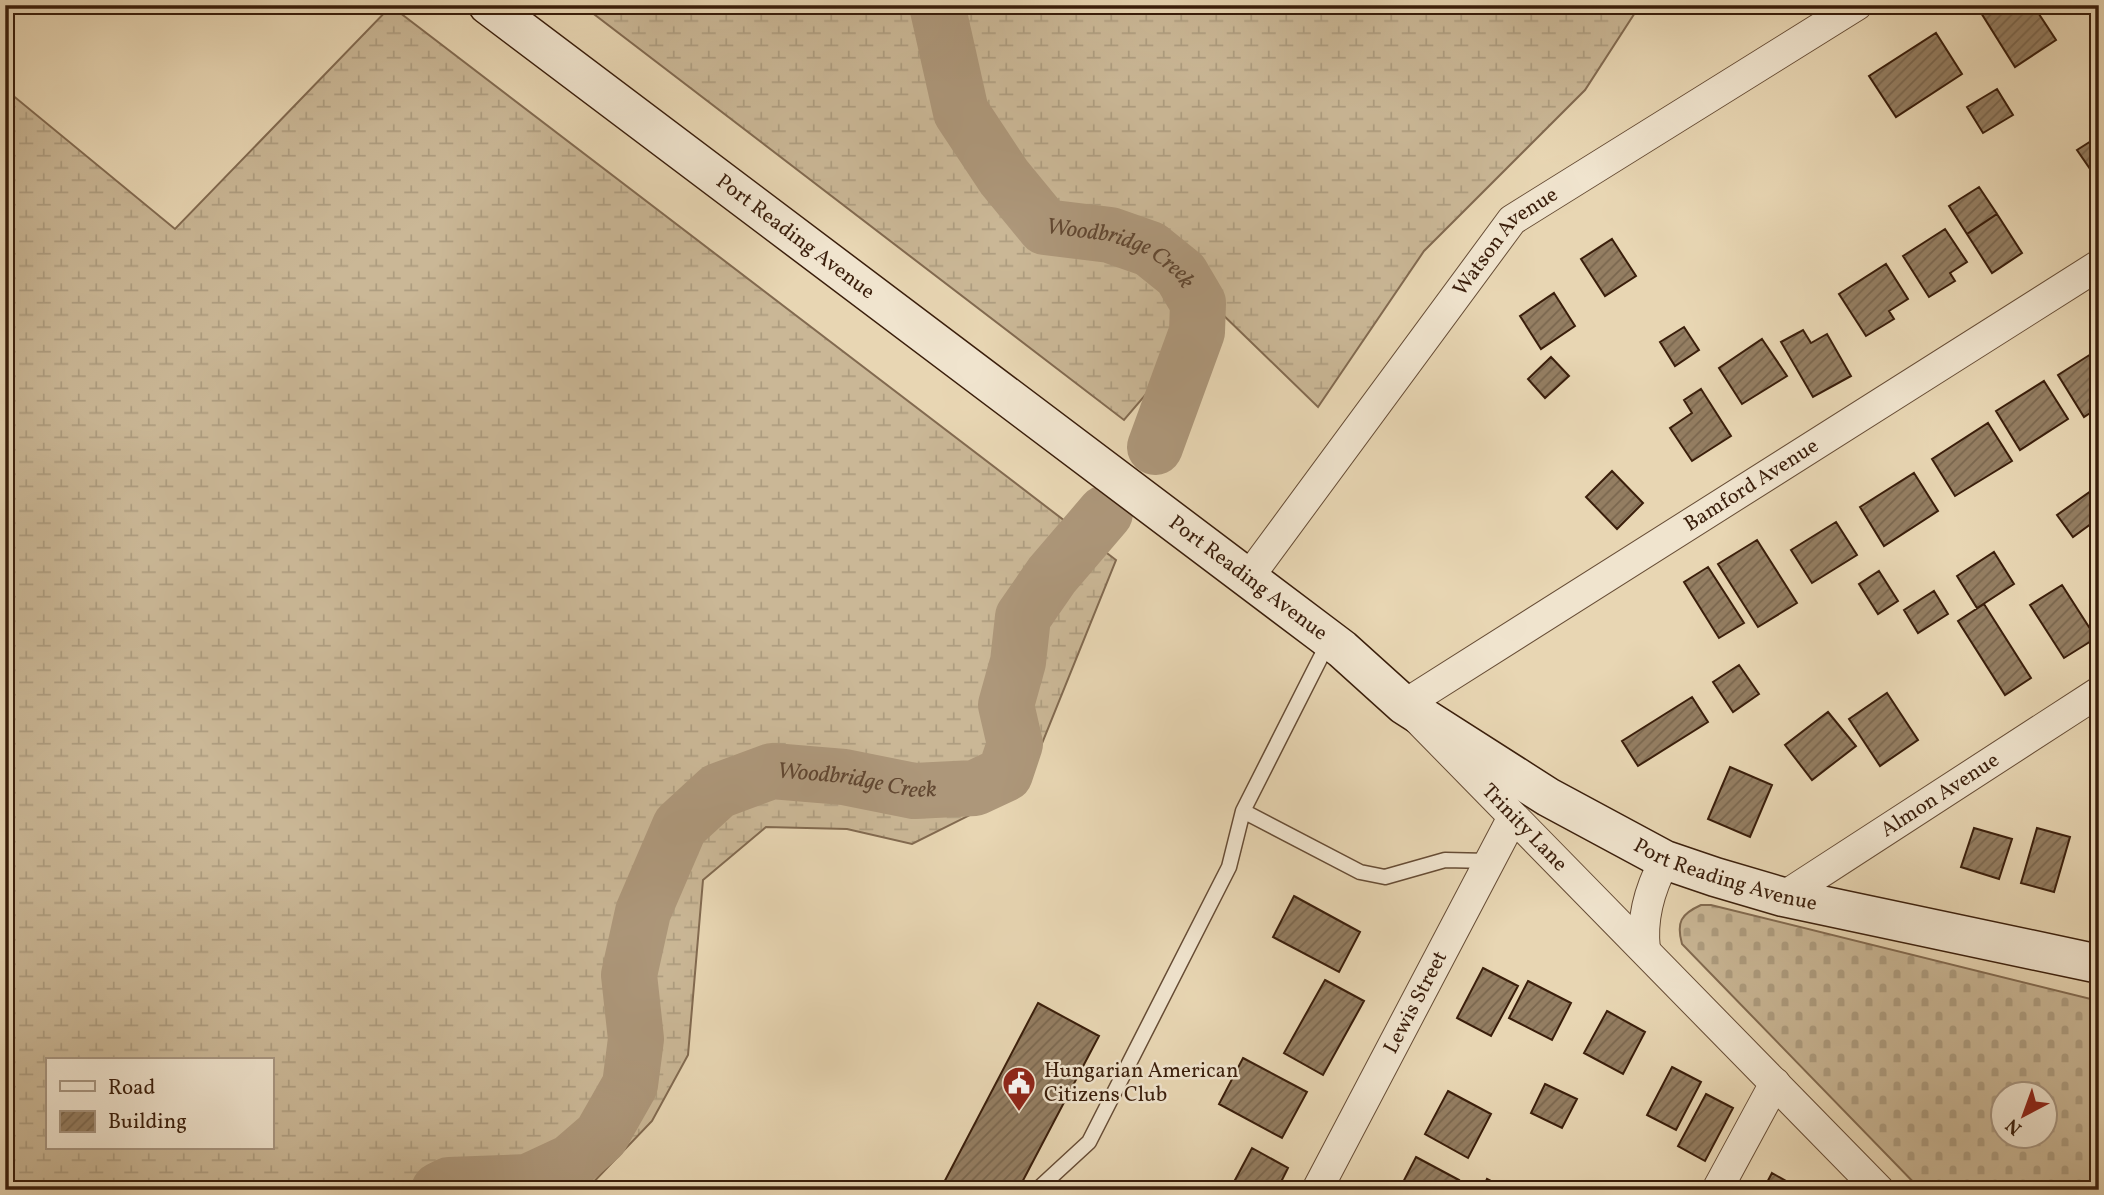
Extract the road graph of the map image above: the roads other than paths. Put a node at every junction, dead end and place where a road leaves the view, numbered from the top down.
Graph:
1 (488, 5) edge
2 (1857, 5) edge
3 (2099, 265) edge
4 (1248, 578) junction
5 (1329, 640) junction
6 (2099, 692) edge
7 (1404, 705) junction
8 (1243, 811) junction
9 (1513, 817) junction
10 (1665, 860) junction
11 (1489, 861) junction
12 (1783, 897) junction
13 (1644, 950) junction
14 (2099, 964) edge
15 (1775, 1083) junction
16 (1037, 1190) edge
17 (1317, 1190) edge
18 (1717, 1190) edge
19 (1879, 1190) edge

1 - 4 main road, Port Reading Avenue
2 - 4 street, Watson Avenue
3 - 7 street, Bamford Avenue
4 - 5 main road, Port Reading Avenue
5 - 7 main road, Port Reading Avenue
5 - 8 lane
6 - 12 street, Almon Avenue
7 - 9 street, Trinity Lane
7 - 10 main road, Port Reading Avenue
8 - 11 lane
8 - 16 lane
9 - 11 street, Lewis Street
9 - 13 street, Trinity Lane
10 - 12 main road, Port Reading Avenue
10 - 13 street
11 - 17 street, Lewis Street
12 - 14 main road, Port Reading Avenue
13 - 15 street, Trinity Lane
15 - 18 street
15 - 19 street, Trinity Lane

